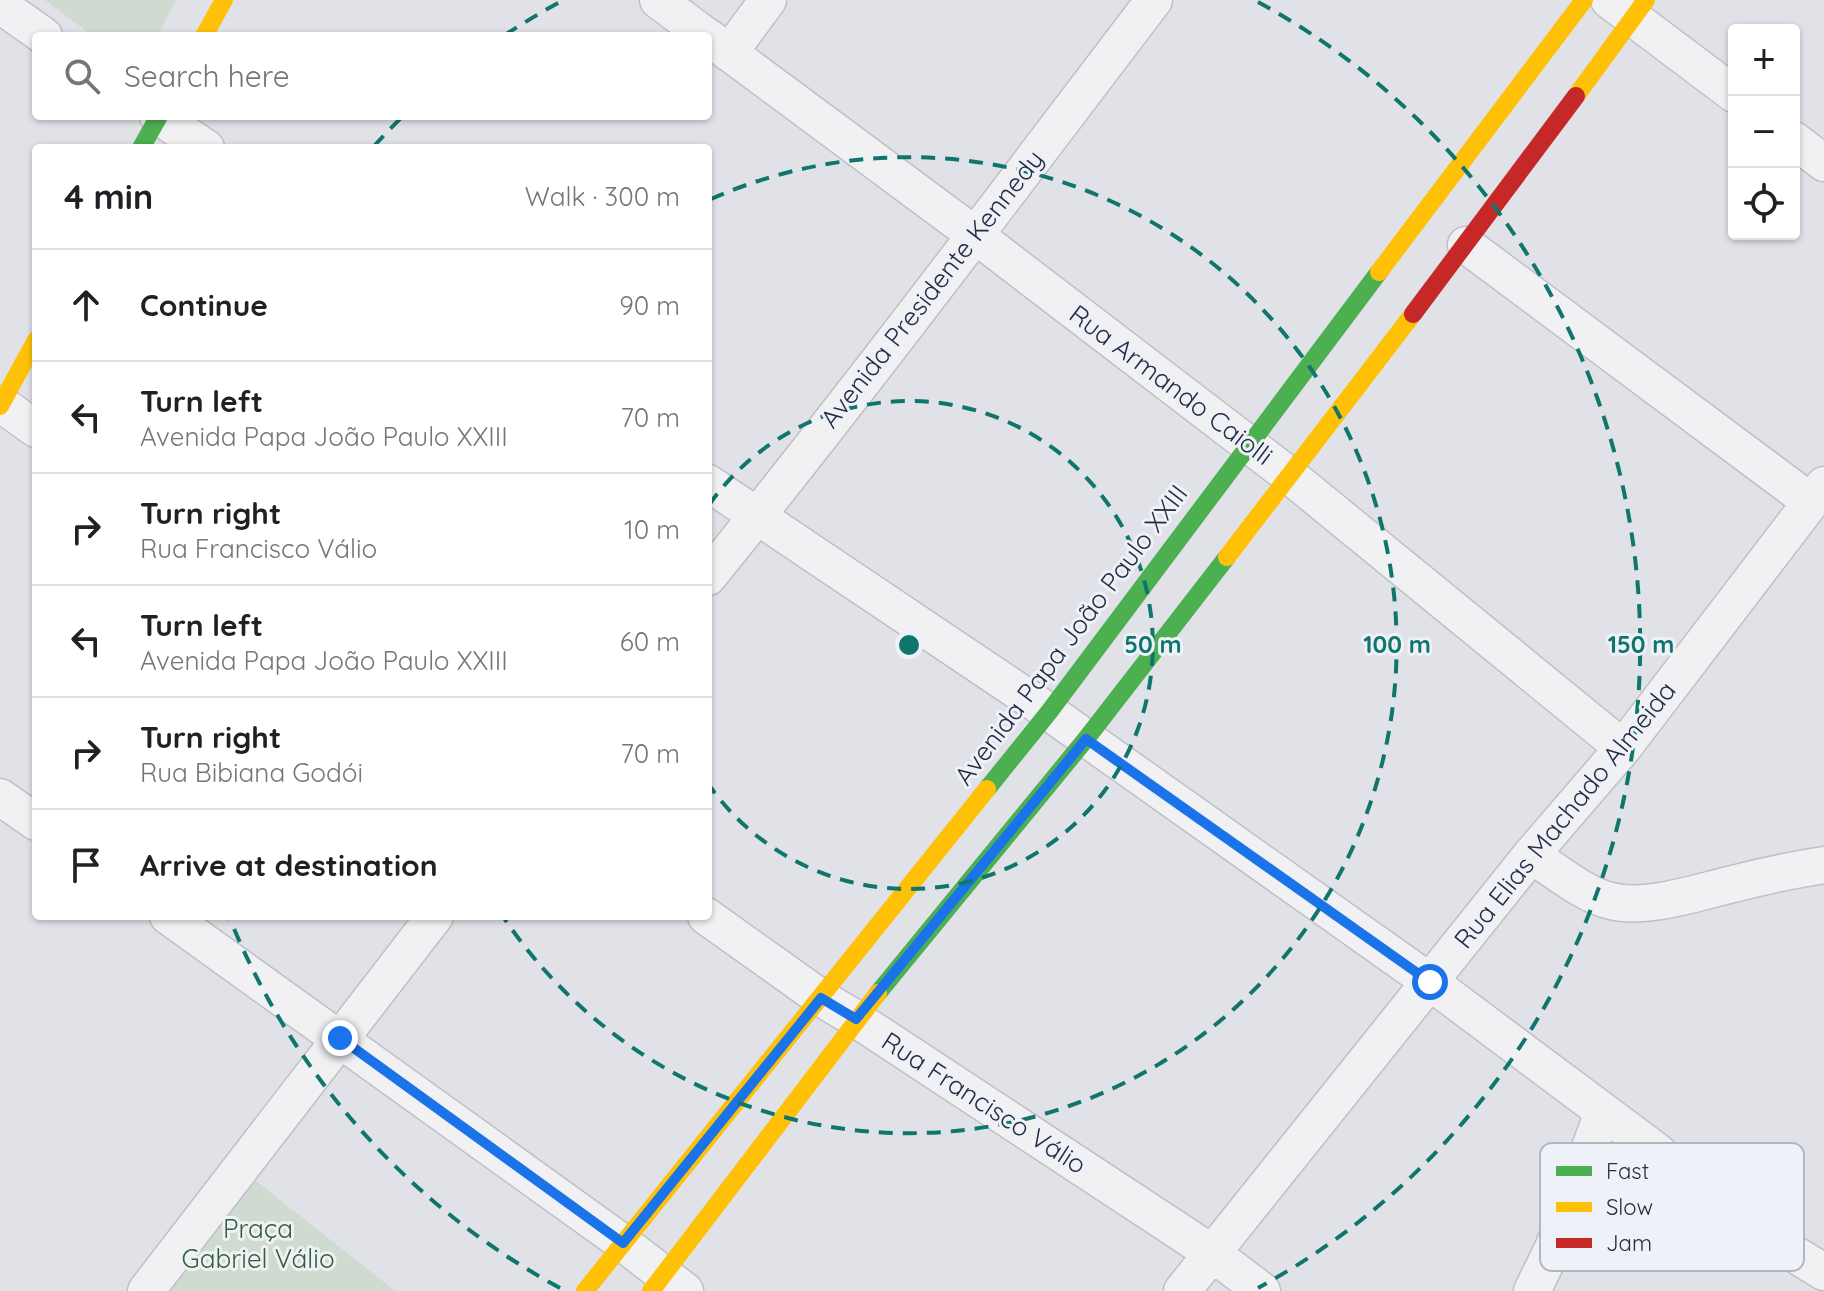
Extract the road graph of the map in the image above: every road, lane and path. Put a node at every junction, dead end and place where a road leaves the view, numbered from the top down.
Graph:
1 (224, 0) edge
2 (658, 0) edge
3 (768, 0) edge
4 (1154, 0) edge
5 (1584, 0) edge
6 (0, 5) edge
7 (1629, 6) edge
8 (38, 32) edge
9 (206, 32) edge
10 (701, 32) edge
11 (714, 42) edge
12 (1728, 89) edge
13 (156, 120) edge
14 (164, 120) edge
15 (143, 144) edge
16 (200, 144) edge
17 (1800, 145) edge
18 (1824, 163) edge
19 (975, 235) junction
20 (1466, 245) junction
21 (32, 347) edge
22 (1, 405) edge
23 (32, 426) edge
24 (1248, 444) junction
25 (1290, 476) junction
26 (712, 486) edge
27 (1817, 493) edge
28 (757, 516) junction
29 (712, 572) edge
30 (1049, 712) junction
31 (1086, 739) junction
32 (1623, 748) junction
33 (0, 797) edge
34 (32, 819) edge
35 (1531, 855) junction
36 (1824, 865) edge
37 (174, 920) edge
38 (432, 920) edge
39 (712, 920) edge
40 (1430, 982) junction
41 (821, 998) junction
42 (856, 1019) junction
43 (340, 1038) junction
44 (1603, 1112) junction
45 (1592, 1143) edge
46 (1645, 1143) edge
47 (623, 1243) junction
48 (1212, 1253) junction
49 (1804, 1260) edge
50 (1542, 1271) edge
51 (1824, 1272) edge
52 (667, 1285) edge
53 (146, 1291) edge
54 (585, 1291) edge
55 (1182, 1291) edge
56 (1262, 1291) edge
57 (1532, 1291) edge

1 - 9 main road
2 - 10 street, Rua Armando Caiolli
3 - 11 street
4 - 19 street, Avenida Presidente Kennedy
5 - 24 main road, Avenida Papa João Paulo XXIII
6 - 8 street
7 - 12 street
7 - 20 main road
11 - 19 street, Rua Armando Caiolli
13 - 15 main road
14 - 16 street
17 - 18 street
19 - 24 street, Rua Armando Caiolli
19 - 28 street, Avenida Presidente Kennedy
20 - 25 main road
20 - 27 street
21 - 22 main road
22 - 23 street
24 - 25 street, Rua Armando Caiolli
24 - 30 main road, Avenida Papa João Paulo XXIII
25 - 31 main road
25 - 32 street, Rua Armando Caiolli
26 - 28 street
27 - 32 street, Rua Elias Machado Almeida
28 - 29 street, Avenida Presidente Kennedy
28 - 30 street
30 - 31 street
30 - 41 main road, Avenida Papa João Paulo XXIII
31 - 40 street
31 - 42 main road
32 - 35 street, Rua Elias Machado Almeida
33 - 34 street
35 - 36 street
35 - 40 street, Rua Elias Machado Almeida
37 - 43 street
38 - 43 street
39 - 41 street, Rua Francisco Válio
40 - 44 street
40 - 48 street, Rua Elias Machado Almeida
41 - 42 street, Rua Francisco Válio
41 - 47 main road, Avenida Papa João Paulo XXIII
42 - 48 street, Rua Francisco Válio
42 - 52 main road
43 - 47 street
43 - 53 street
44 - 45 street
44 - 46 street
47 - 52 street
47 - 54 main road, Avenida Papa João Paulo XXIII
48 - 55 street, Rua Elias Machado Almeida
48 - 56 street, Rua Francisco Válio
49 - 51 street
50 - 57 street

